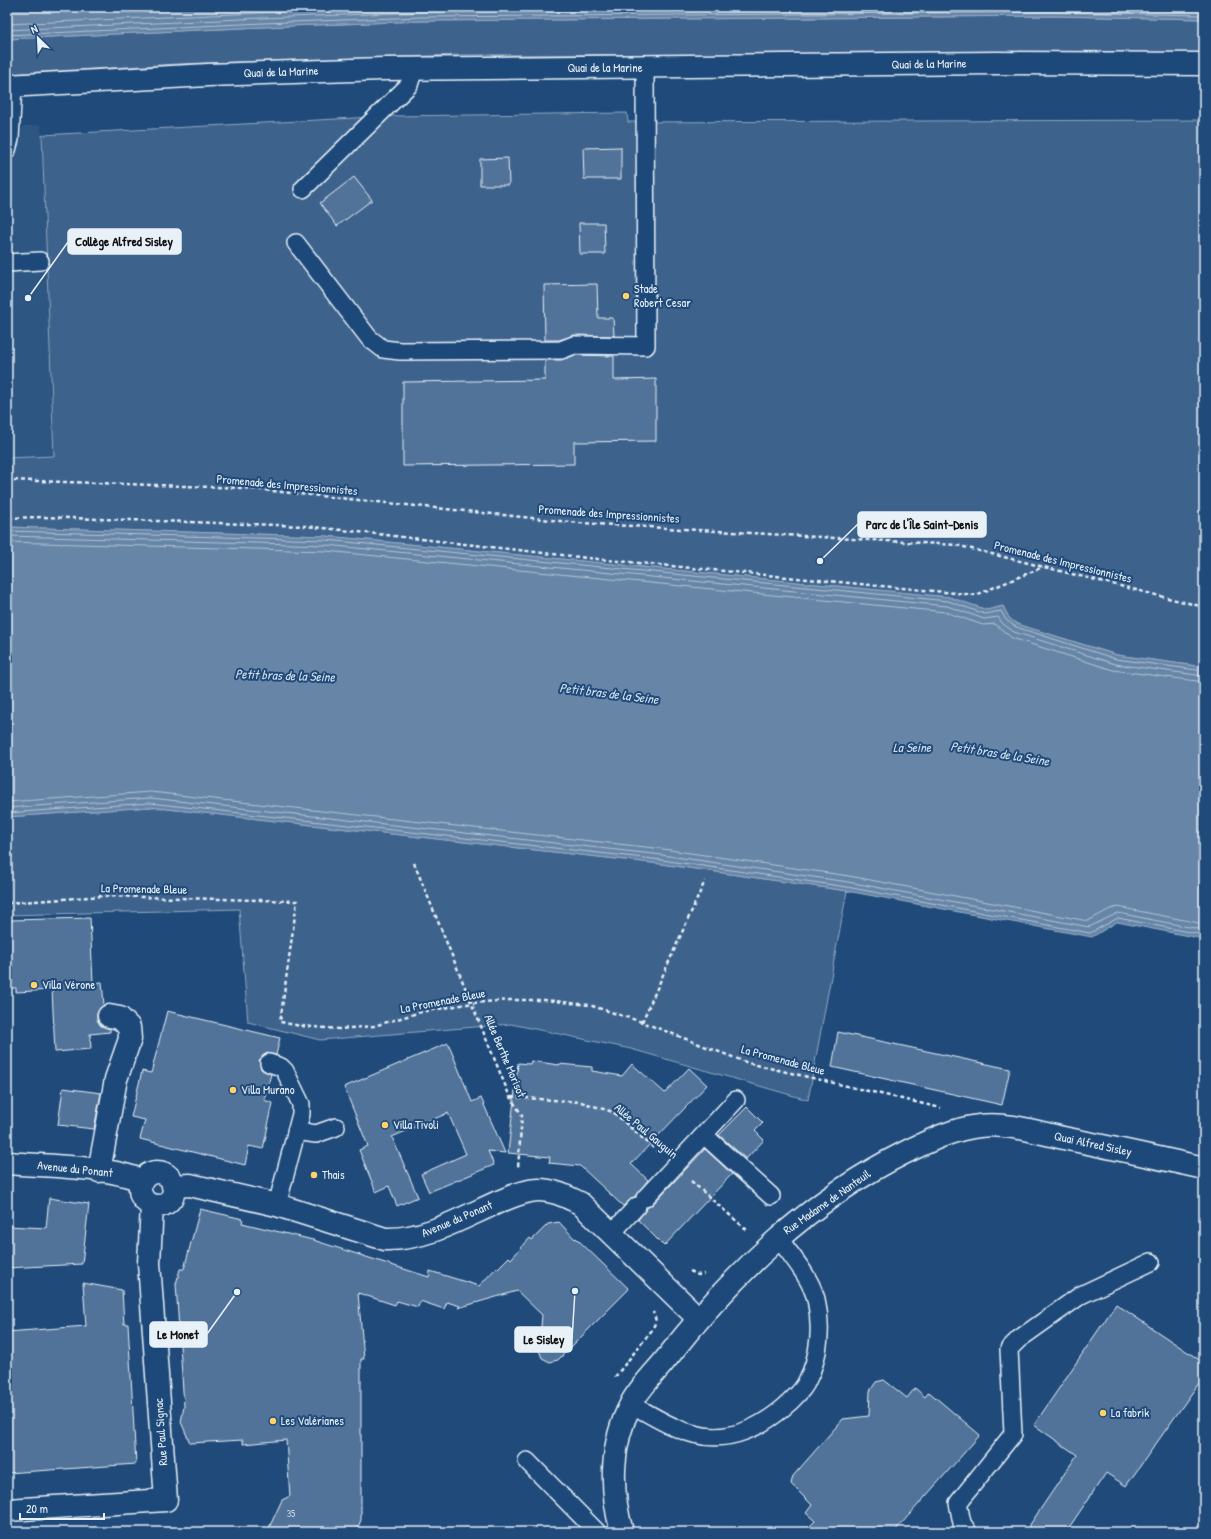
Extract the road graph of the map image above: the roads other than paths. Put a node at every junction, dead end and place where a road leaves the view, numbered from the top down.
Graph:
1 (1204, 64) edge
2 (645, 68) junction
3 (414, 69) junction
4 (10, 86) edge
5 (7, 150) edge
6 (303, 189) dead end
7 (296, 243) dead end
8 (40, 261) dead end
9 (7, 263) edge
10 (109, 1016) dead end
11 (269, 1063) dead end
12 (736, 1100) dead end
13 (980, 1126) joint
14 (336, 1127) dead end
15 (296, 1131) junction
16 (704, 1135) junction
17 (7, 1163) edge
18 (1204, 1168) edge
19 (99, 1171) junction
20 (142, 1181) junction
21 (173, 1186) junction
22 (771, 1196) dead end
23 (152, 1205) junction
24 (277, 1205) junction
25 (611, 1234) junction
26 (778, 1237) junction
27 (1151, 1262) dead end
28 (698, 1318) junction
29 (631, 1404) junction
30 (527, 1460) dead end
31 (7, 1510) edge
32 (597, 1532) edge
33 (622, 1532) edge
34 (968, 1532) edge

1 - 2 street, Quai de la Marine
2 - 3 street, Quai de la Marine
2 - 7 lane
3 - 4 street, Quai de la Marine
3 - 6 lane
4 - 5 lane
8 - 9 lane
10 - 19 street
11 - 15 lane
12 - 16 lane
13 - 18 street, Quai Alfred Sisley
13 - 26 street, Rue Madame de Nanteuil
14 - 15 lane
15 - 24 lane
16 - 22 lane
16 - 25 lane
17 - 19 street, Avenue du Ponant
19 - 20 street, Avenue du Ponant
20 - 21 street
20 - 23 street
21 - 23 street
21 - 24 street, Avenue du Ponant
23 - 31 street, Rue Paul Signac
24 - 25 street, Avenue du Ponant
25 - 28 street, Avenue du Ponant
26 - 28 street, Rue Madame de Nanteuil
26 - 29 lane
27 - 34 lane
28 - 29 street, Rue Madame de Nanteuil
29 - 33 street
30 - 32 lane

